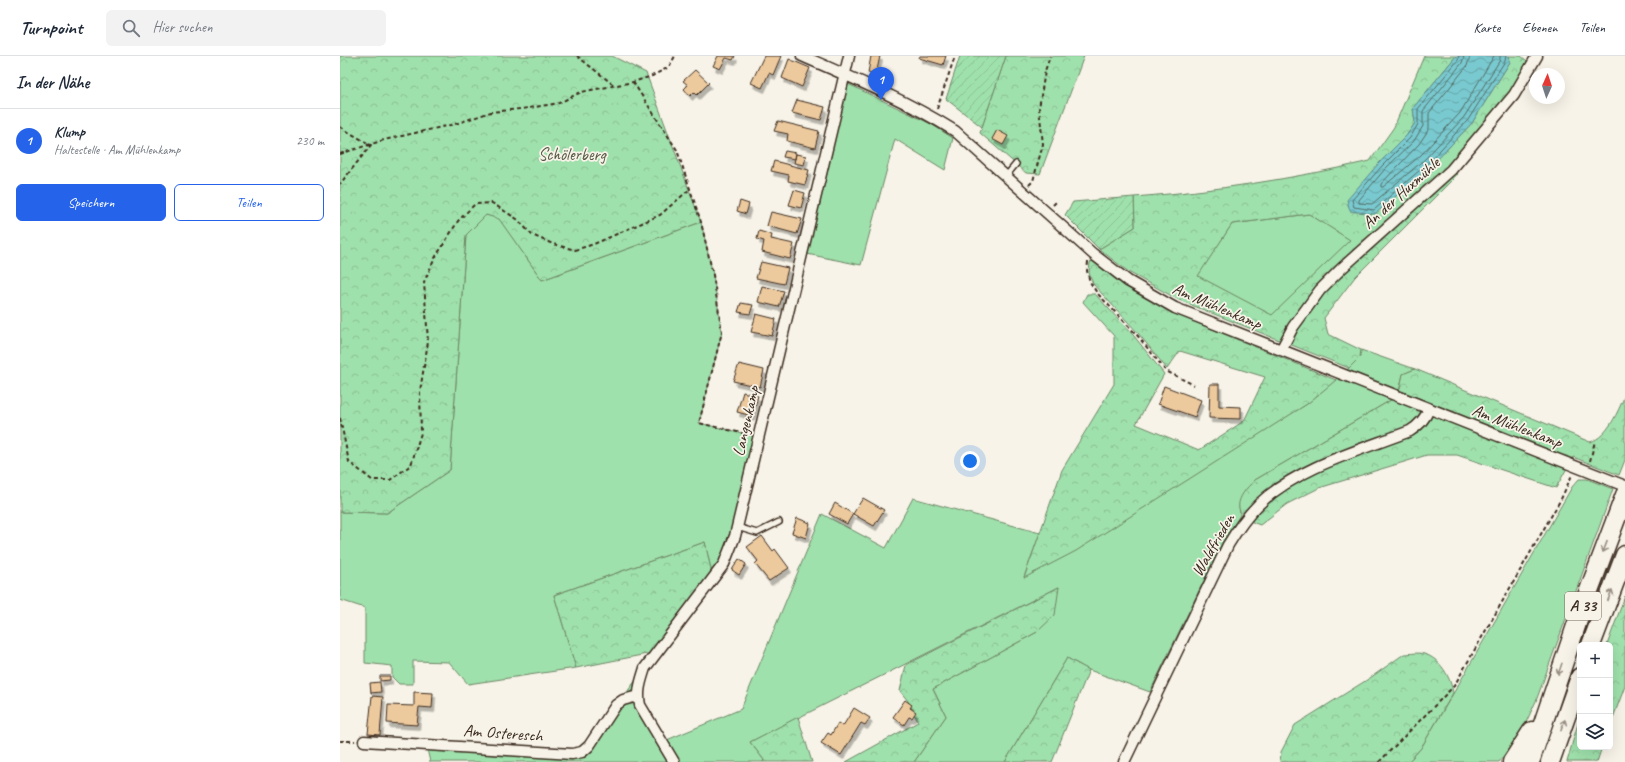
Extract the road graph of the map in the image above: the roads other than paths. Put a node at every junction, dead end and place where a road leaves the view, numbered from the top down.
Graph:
1 (802, 56) edge
2 (848, 56) edge
3 (1537, 56) edge
4 (844, 74) junction
5 (1016, 164) dead end
6 (1006, 176) junction
7 (1281, 350) junction
8 (1429, 408) junction
9 (1625, 486) edge
10 (1622, 503) edge
11 (780, 522) dead end
12 (737, 527) junction
13 (1625, 555) edge
14 (1592, 642) edge
15 (1580, 678) edge
16 (638, 696) junction
17 (1549, 702) junction
18 (364, 741) road end
19 (674, 762) edge
20 (1124, 762) edge
21 (1512, 762) edge
22 (1530, 762) edge
23 (1550, 762) edge

1 - 4 street, Am Mühlenkamp
2 - 4 street, Langenkamp
3 - 7 street, An der Huxmühle
4 - 6 street, Am Mühlenkamp
4 - 12 street, Langenkamp
5 - 6 lane
6 - 7 street, Am Mühlenkamp
7 - 8 street, Am Mühlenkamp
8 - 9 street, Am Mühlenkamp
8 - 20 street, Waldfrieden
10 -> 17 highway, A 33
11 - 12 lane
12 - 16 street, Langenkamp
14 -> 13 highway, A 33
23 -> 15 highway
16 - 18 street, Am Osteresch
16 - 19 street
17 - 21 highway
17 - 22 highway, A 33

